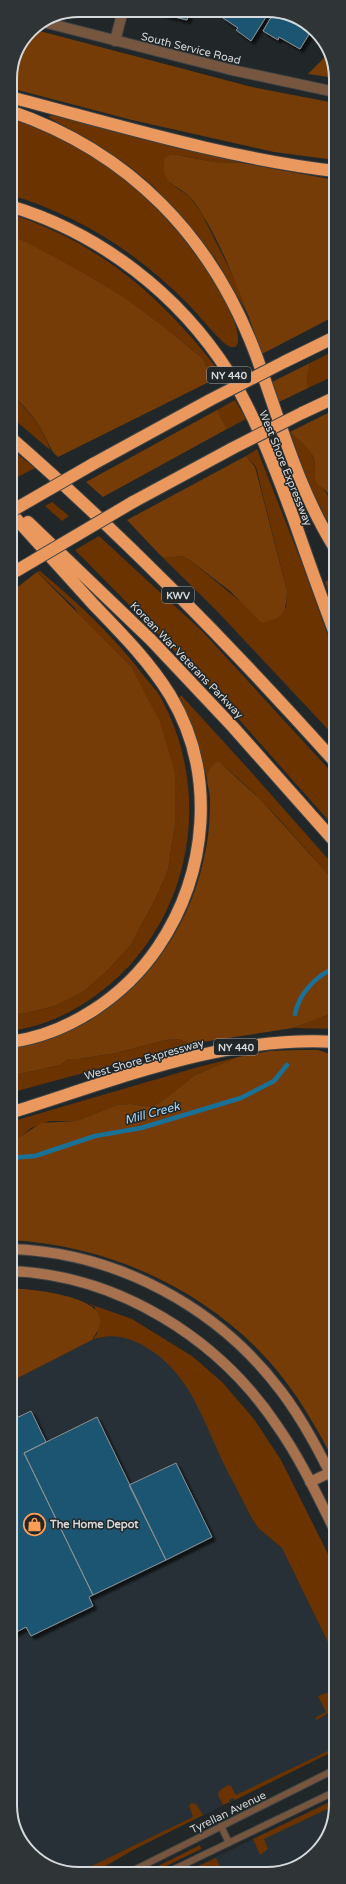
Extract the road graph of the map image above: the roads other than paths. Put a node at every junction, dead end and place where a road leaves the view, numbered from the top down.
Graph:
1 (121, 17) edge
2 (50, 24) edge
3 (115, 41) junction
4 (329, 91) edge
5 (17, 99) edge
6 (17, 114) edge
7 (329, 170) edge
8 (17, 208) edge
9 (329, 340) edge
10 (329, 400) edge
11 (17, 443) edge
12 (17, 508) edge
13 (17, 512) edge
14 (17, 520) edge
15 (329, 538) edge
16 (17, 570) edge
17 (329, 617) edge
18 (329, 754) edge
19 (329, 834) edge
20 (17, 1040) edge
21 (329, 1042) edge
22 (17, 1111) edge
23 (17, 1250) edge
24 (17, 1272) edge
25 (329, 1471) edge
26 (329, 1473) edge
27 (310, 1482) junction
28 (329, 1520) edge
29 (329, 1772) edge
30 (329, 1794) edge
31 (221, 1826) junction
32 (229, 1843) junction
33 (140, 1867) edge
34 (179, 1867) edge

1 - 3 street
2 - 3 street, South Service Road
3 - 4 street, South Service Road
5 - 7 highway
6 - 15 highway
8 - 17 highway, West Shore Expressway / NY 440
9 - 12 highway, bridge
10 - 16 highway, bridge
11 - 18 highway, KWV
13 - 19 highway, Korean War Veterans Parkway
14 - 20 highway
21 - 22 highway, West Shore Expressway / NY 440
23 - 25 street
24 - 27 street
26 - 27 street
27 - 28 street
29 - 31 lane, Tyrellan Avenue
30 - 32 lane
31 - 32 lane
31 - 33 lane, Tyrellan Avenue
32 - 34 lane

